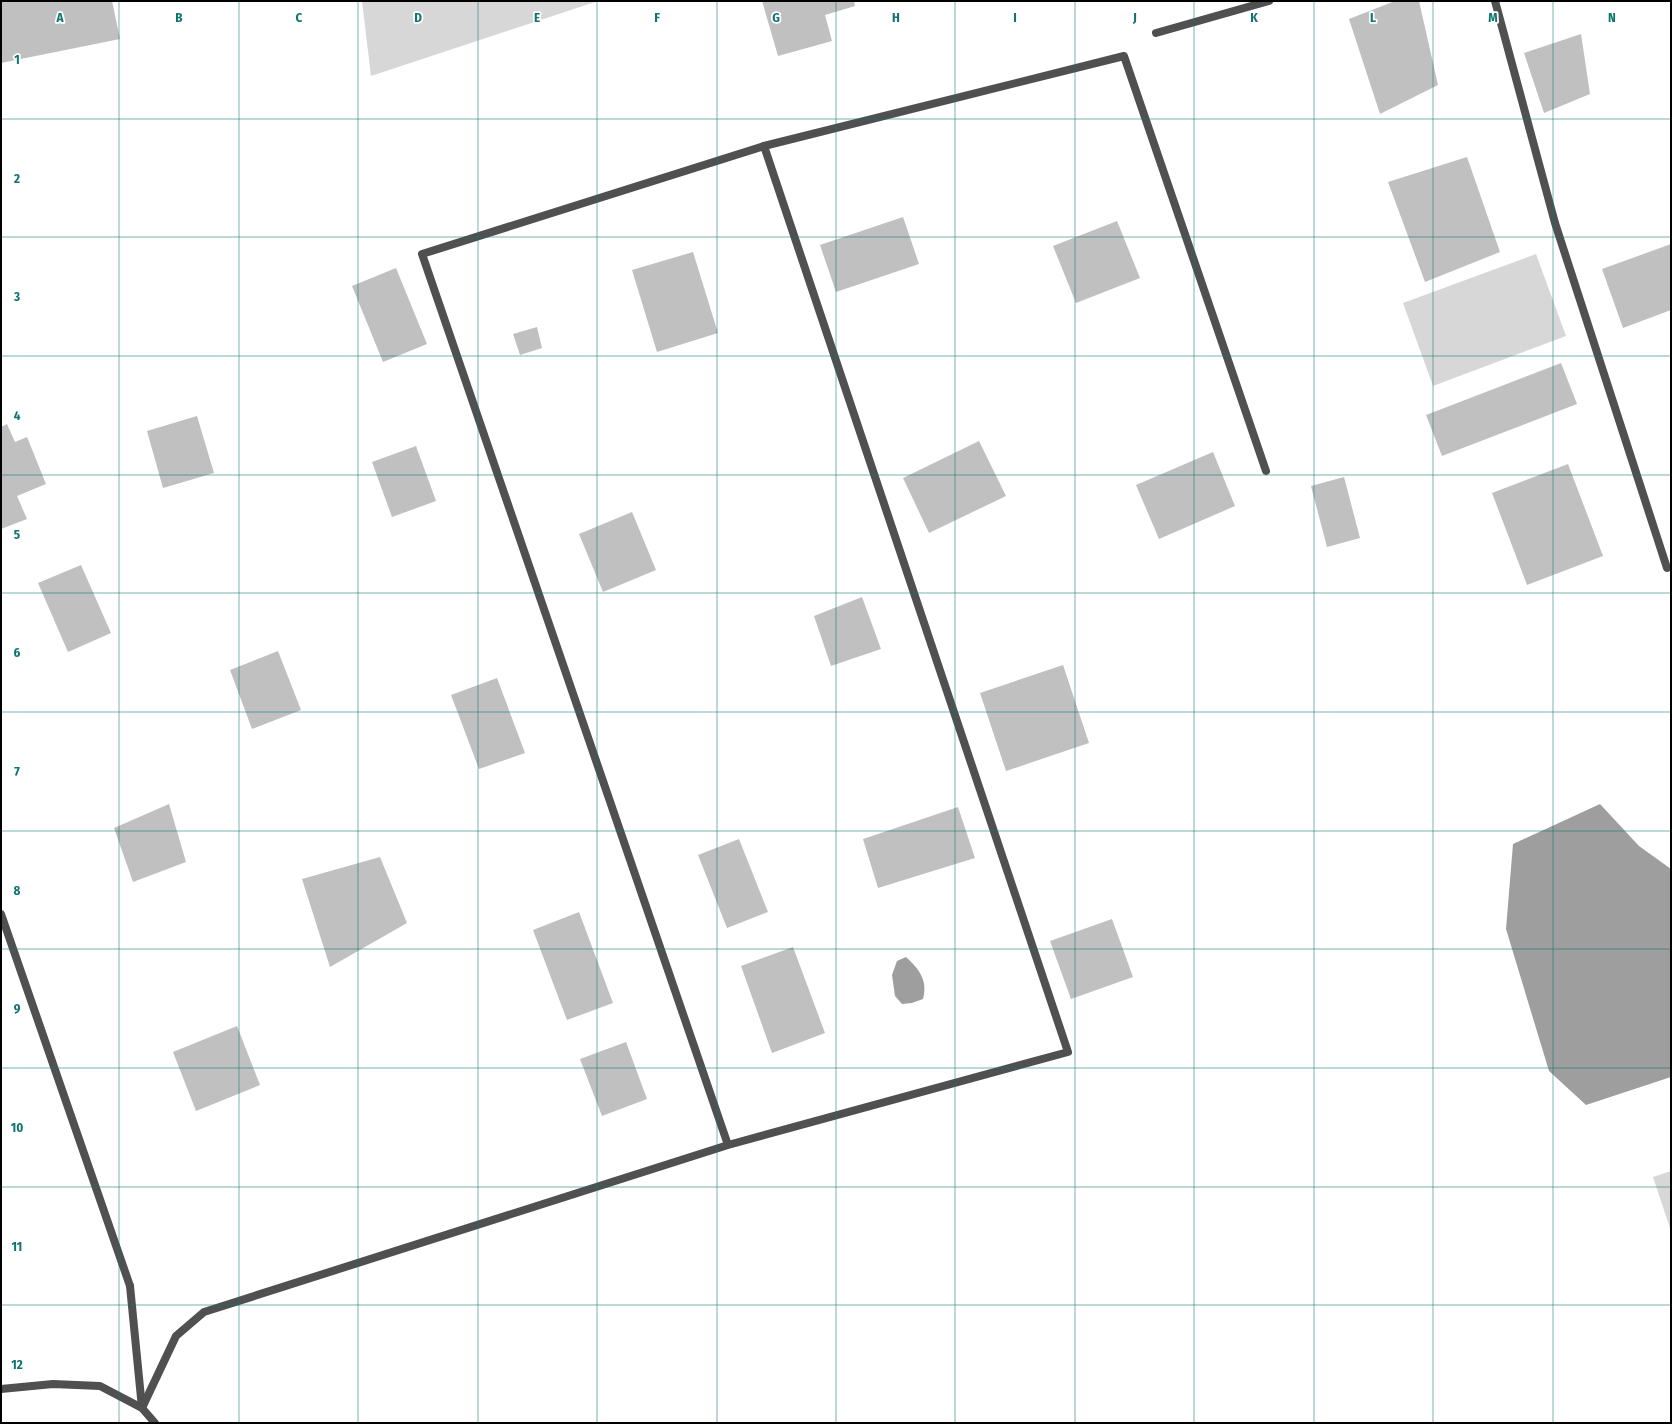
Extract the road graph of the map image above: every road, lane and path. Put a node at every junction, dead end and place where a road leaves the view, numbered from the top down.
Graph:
1 (1269, 1) edge
2 (1494, 1) edge
3 (1156, 33) dead end
4 (764, 146) junction
5 (1266, 471) dead end
6 (1667, 568) dead end
7 (1, 914) edge
8 (728, 1145) junction
9 (1, 1389) edge
10 (142, 1408) junction
11 (155, 1423) edge

1 - 3 street
2 - 6 street
4 - 5 street
4 - 8 street
4 - 8 street
7 - 10 street
8 - 10 street
9 - 10 street
10 - 11 street

